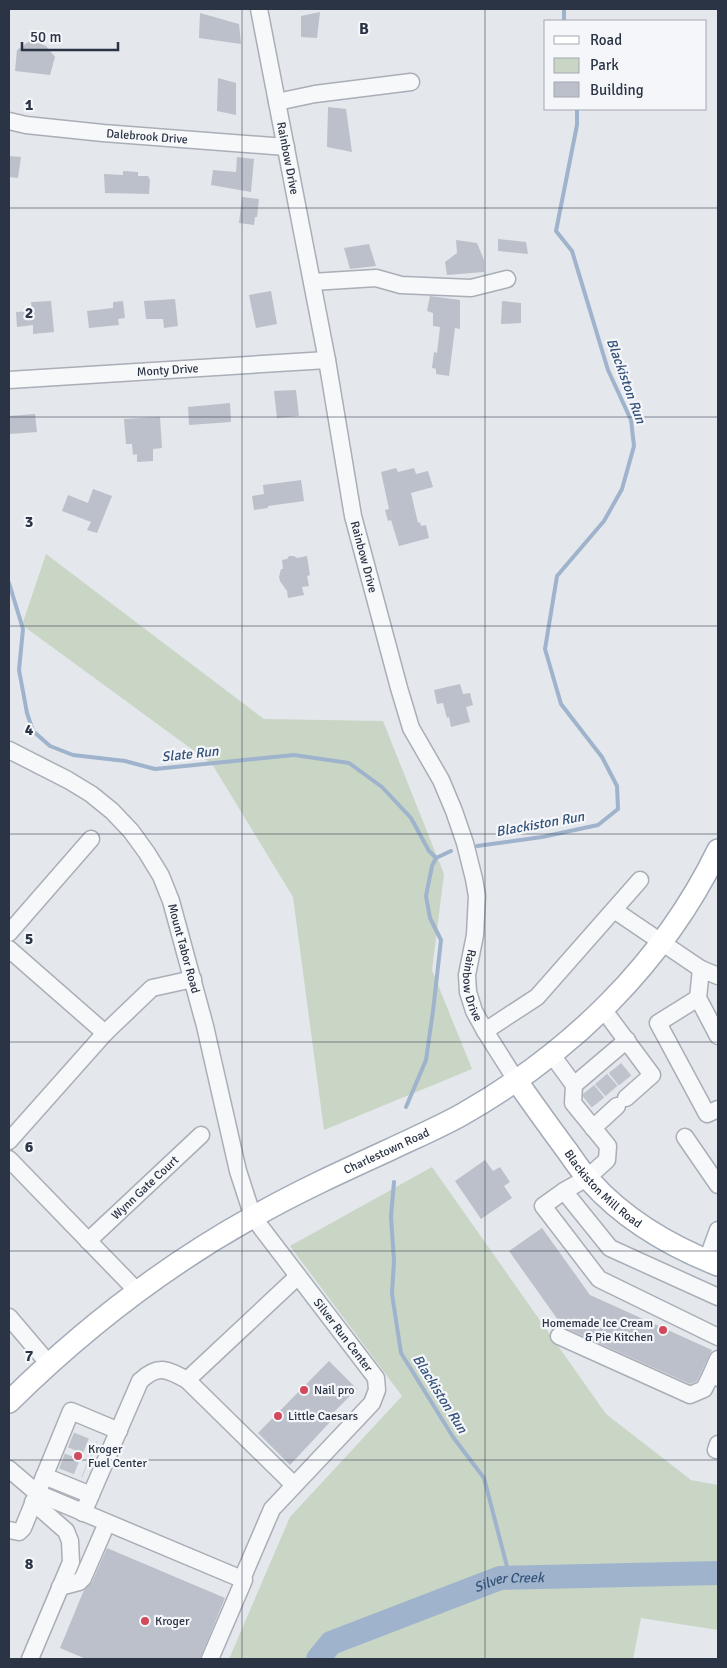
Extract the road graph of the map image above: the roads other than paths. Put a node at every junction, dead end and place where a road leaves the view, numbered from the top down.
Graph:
1 (259, 9) edge
2 (412, 82) dead end
3 (277, 102) junction
4 (9, 121) edge
5 (286, 146) junction
6 (507, 279) dead end
7 (312, 282) junction
8 (327, 360) junction
9 (9, 380) edge
10 (9, 750) edge
11 (92, 840) dead end
12 (718, 850) edge
13 (640, 880) dead end
14 (614, 910) junction
15 (9, 932) edge
16 (661, 943) junction
17 (9, 949) edge
18 (701, 969) junction
19 (718, 976) edge
20 (193, 979) junction
21 (698, 998) junction
22 (603, 1009) junction
23 (485, 1031) junction
24 (106, 1033) junction
25 (718, 1036) edge
26 (627, 1040) junction
27 (552, 1055) junction
28 (516, 1080) junction
29 (587, 1081) junction
30 (718, 1108) edge
31 (593, 1128) junction
32 (201, 1135) dead end
33 (685, 1137) dead end
34 (9, 1140) edge
35 (9, 1159) edge
36 (587, 1178) junction
37 (718, 1185) edge
38 (564, 1190) junction
39 (252, 1217) junction
40 (718, 1230) edge
41 (88, 1241) junction
42 (712, 1263) edge
43 (297, 1277) junction
44 (137, 1291) junction
45 (718, 1297) edge
46 (9, 1317) edge
47 (559, 1336) dead end
48 (718, 1337) edge
49 (718, 1358) edge
50 (49, 1364) junction
51 (715, 1377) edge
52 (187, 1380) junction
53 (9, 1402) edge
54 (119, 1431) junction
55 (9, 1469) edge
56 (44, 1476) junction
57 (294, 1485) junction
58 (91, 1495) junction
59 (35, 1497) junction
60 (96, 1518) junction
61 (9, 1530) edge
62 (71, 1562) junction
63 (243, 1579) junction
64 (60, 1587) junction
65 (30, 1659) edge
66 (210, 1659) edge

1 - 3 street, Rainbow Drive
2 - 3 street
3 - 5 street, Rainbow Drive
4 - 5 street, Dalebrook Drive
5 - 7 street, Rainbow Drive
6 - 7 street
7 - 8 street, Rainbow Drive
8 - 9 street, Monty Drive
8 - 23 street, Rainbow Drive
10 - 20 street, Mount Tabor Road
11 - 15 street
12 - 16 main road, Charlestown Road
13 - 14 street
14 - 16 street
14 - 23 street
16 - 18 street
16 - 22 main road, Charlestown Road
17 - 24 street
18 - 19 street
18 - 21 street
20 - 24 street
20 - 39 street, Mount Tabor Road
21 - 25 street
21 - 30 street
22 - 26 street
22 - 27 main road, Charlestown Road
23 - 28 street, Rainbow Drive
24 - 34 street
26 - 29 street
26 - 31 street
27 - 28 main road, Charlestown Road
27 - 29 street
28 - 36 main road, Blackiston Mill Road
28 - 39 main road, Charlestown Road
29 - 31 street
31 - 36 street
32 - 41 street, Wynn Gate Court
33 - 37 street
35 - 41 street
36 - 38 street
36 - 42 main road, Blackiston Mill Road
38 - 45 street
38 - 48 street
39 - 43 street, Silver Run Center
39 - 44 main road, Charlestown Road
40 - 42 street
41 - 44 street
43 - 52 street
43 - 57 street, Silver Run Center
44 - 50 main road, Charlestown Road
46 - 50 street
47 - 51 street
49 - 51 street
50 - 53 main road, Charlestown Road
52 - 54 street
52 - 57 street
54 - 56 street
54 - 58 street
55 - 59 street
56 - 58 street
56 - 59 street
57 - 63 street, Silver Run Center
58 - 60 street
59 - 60 street
59 - 61 street
59 - 62 street
60 - 62 street
60 - 63 street
60 - 64 street
62 - 64 street
63 - 66 street, Silver Run Center
64 - 65 street

